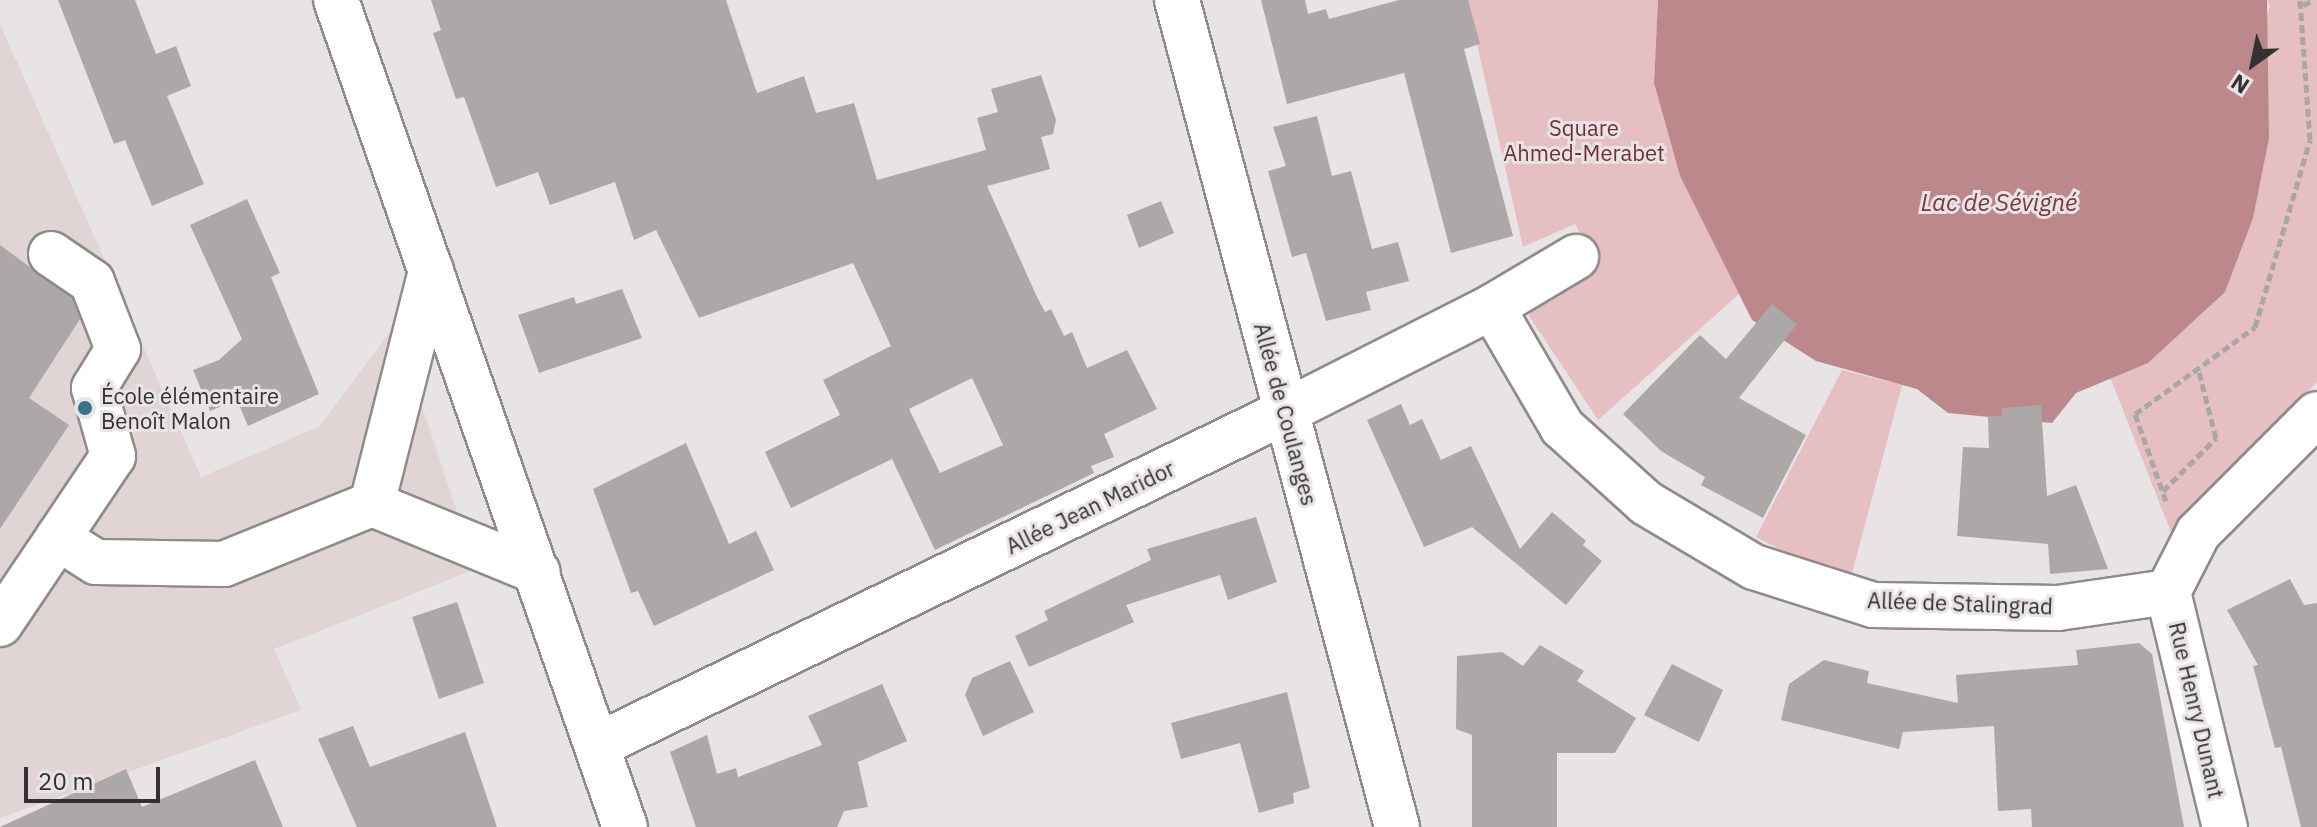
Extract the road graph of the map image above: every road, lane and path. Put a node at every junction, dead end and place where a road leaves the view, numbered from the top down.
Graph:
1 (336, 0) edge
2 (1177, 0) edge
3 (2314, 0) edge
4 (2302, 2) edge
5 (51, 254) dead end
6 (1576, 257) dead end
7 (431, 270) junction
8 (1492, 307) junction
9 (2199, 372) junction
10 (1285, 412) junction
11 (2317, 414) edge
12 (2163, 491) junction
13 (372, 504) junction
14 (58, 538) junction
15 (2188, 553) junction
16 (538, 572) junction
17 (2168, 592) junction
18 (0, 624) edge
19 (598, 745) junction
20 (625, 827) edge
21 (1397, 827) edge
22 (2225, 827) edge

1 - 7 street
2 - 10 street, Allée de Coulanges
3 - 4 path
4 - 9 path
5 - 14 street
6 - 8 street, Allée Jean Maridor
7 - 13 street
7 - 16 street
8 - 10 street, Allée Jean Maridor
8 - 17 street, Allée de Stalingrad
9 - 12 path
9 - 12 path
10 - 19 street, Allée Jean Maridor
10 - 21 street, Allée de Coulanges
11 - 15 street
12 - 15 path
13 - 14 street
13 - 16 street
14 - 18 street
15 - 17 street
16 - 19 street
17 - 22 street, Rue Henry Dunant
19 - 20 street

